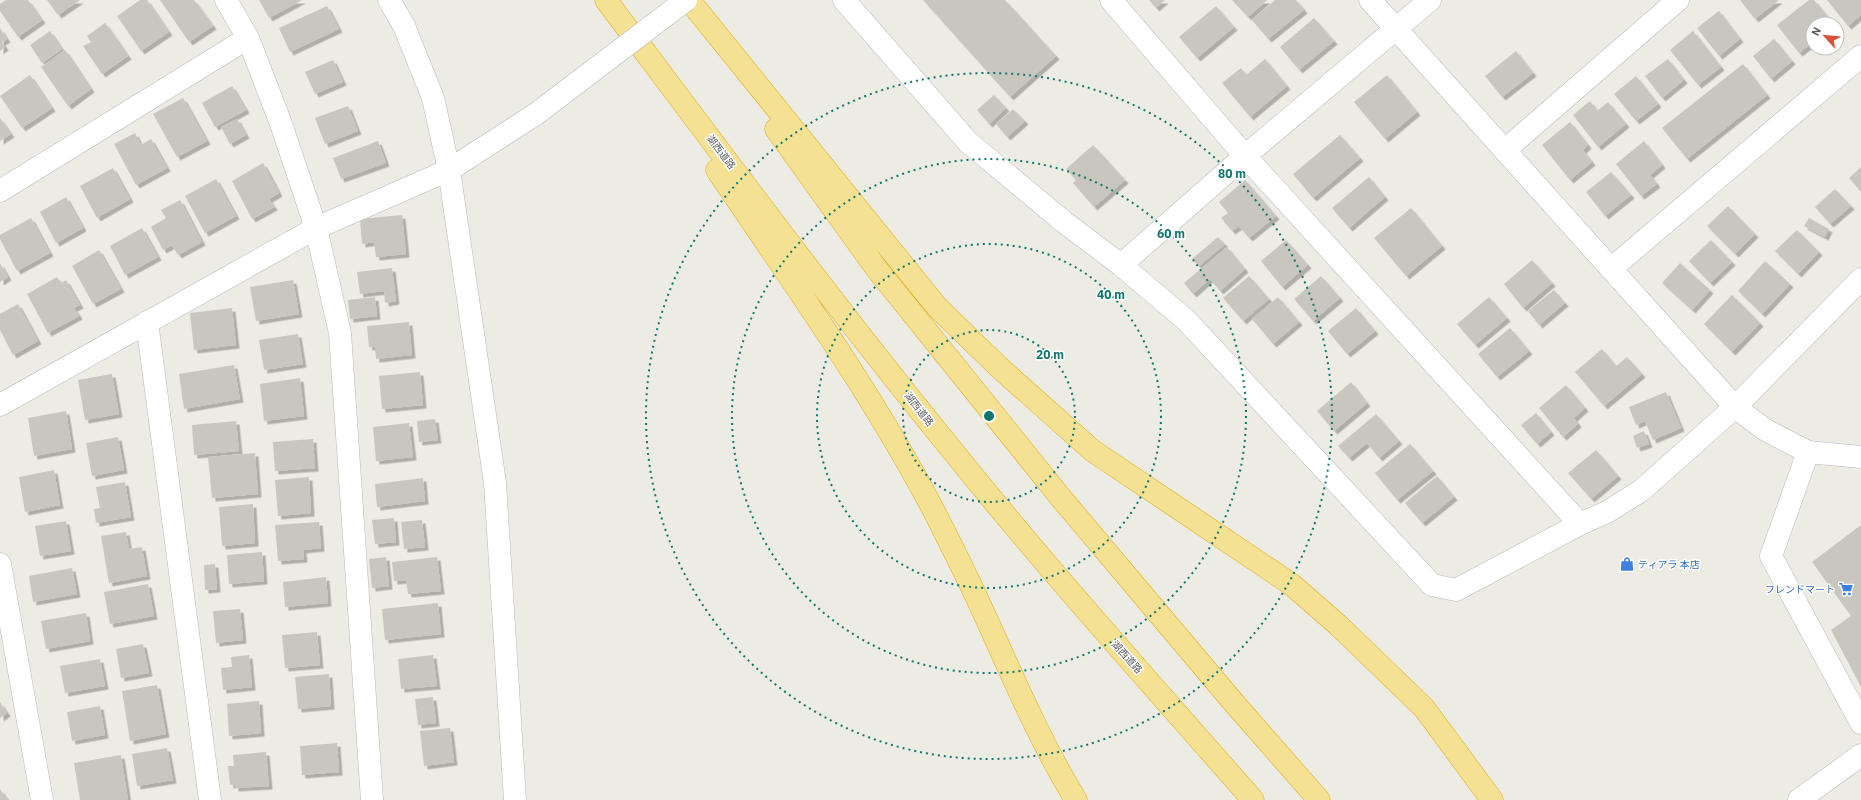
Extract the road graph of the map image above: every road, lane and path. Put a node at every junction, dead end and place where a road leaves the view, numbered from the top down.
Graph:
1 (226, 0) edge
2 (390, 0) edge
3 (602, 0) edge
4 (606, 0) edge
5 (682, 0) edge
6 (688, 0) edge
7 (844, 0) edge
8 (1111, 0) edge
9 (1370, 0) edge
10 (1430, 0) edge
11 (1678, 0) edge
12 (1396, 30) junction
13 (248, 38) junction
14 (1861, 56) edge
15 (1505, 150) junction
16 (1245, 156) junction
17 (449, 170) junction
18 (0, 191) edge
19 (316, 228) junction
20 (1121, 265) junction
21 (1612, 268) junction
22 (1861, 279) edge
23 (147, 322) junction
24 (0, 405) edge
25 (1735, 407) junction
26 (1808, 452) junction
27 (1861, 457) edge
28 (1580, 524) junction
29 (0, 564) edge
30 (4, 621) edge
31 (1861, 723) edge
32 (1861, 755) edge
33 (1493, 798) edge
34 (42, 800) edge
35 (210, 800) edge
36 (372, 800) edge
37 (515, 800) edge
38 (1076, 800) edge
39 (1253, 800) edge
40 (1320, 800) edge
41 (1798, 800) edge

1 - 13 street
2 - 17 street
3 - 38 highway
4 - 39 highway, 湖西道路
5 - 40 highway
6 - 17 street, bridge
6 - 33 highway
7 - 20 street
8 - 16 street
9 - 12 street
10 - 12 street
11 - 15 street
12 - 15 street
12 - 16 street
13 - 18 street
13 - 19 street
14 - 21 street
15 - 21 street
16 - 20 street
16 - 28 street
17 - 19 street
17 - 37 street
19 - 23 street
19 - 36 street
20 - 28 street
21 - 25 street
22 - 25 street
23 - 24 street
23 - 35 street
25 - 26 street
25 - 28 street
26 - 27 street
26 - 31 street
29 - 30 street
30 - 34 street
32 - 41 street

